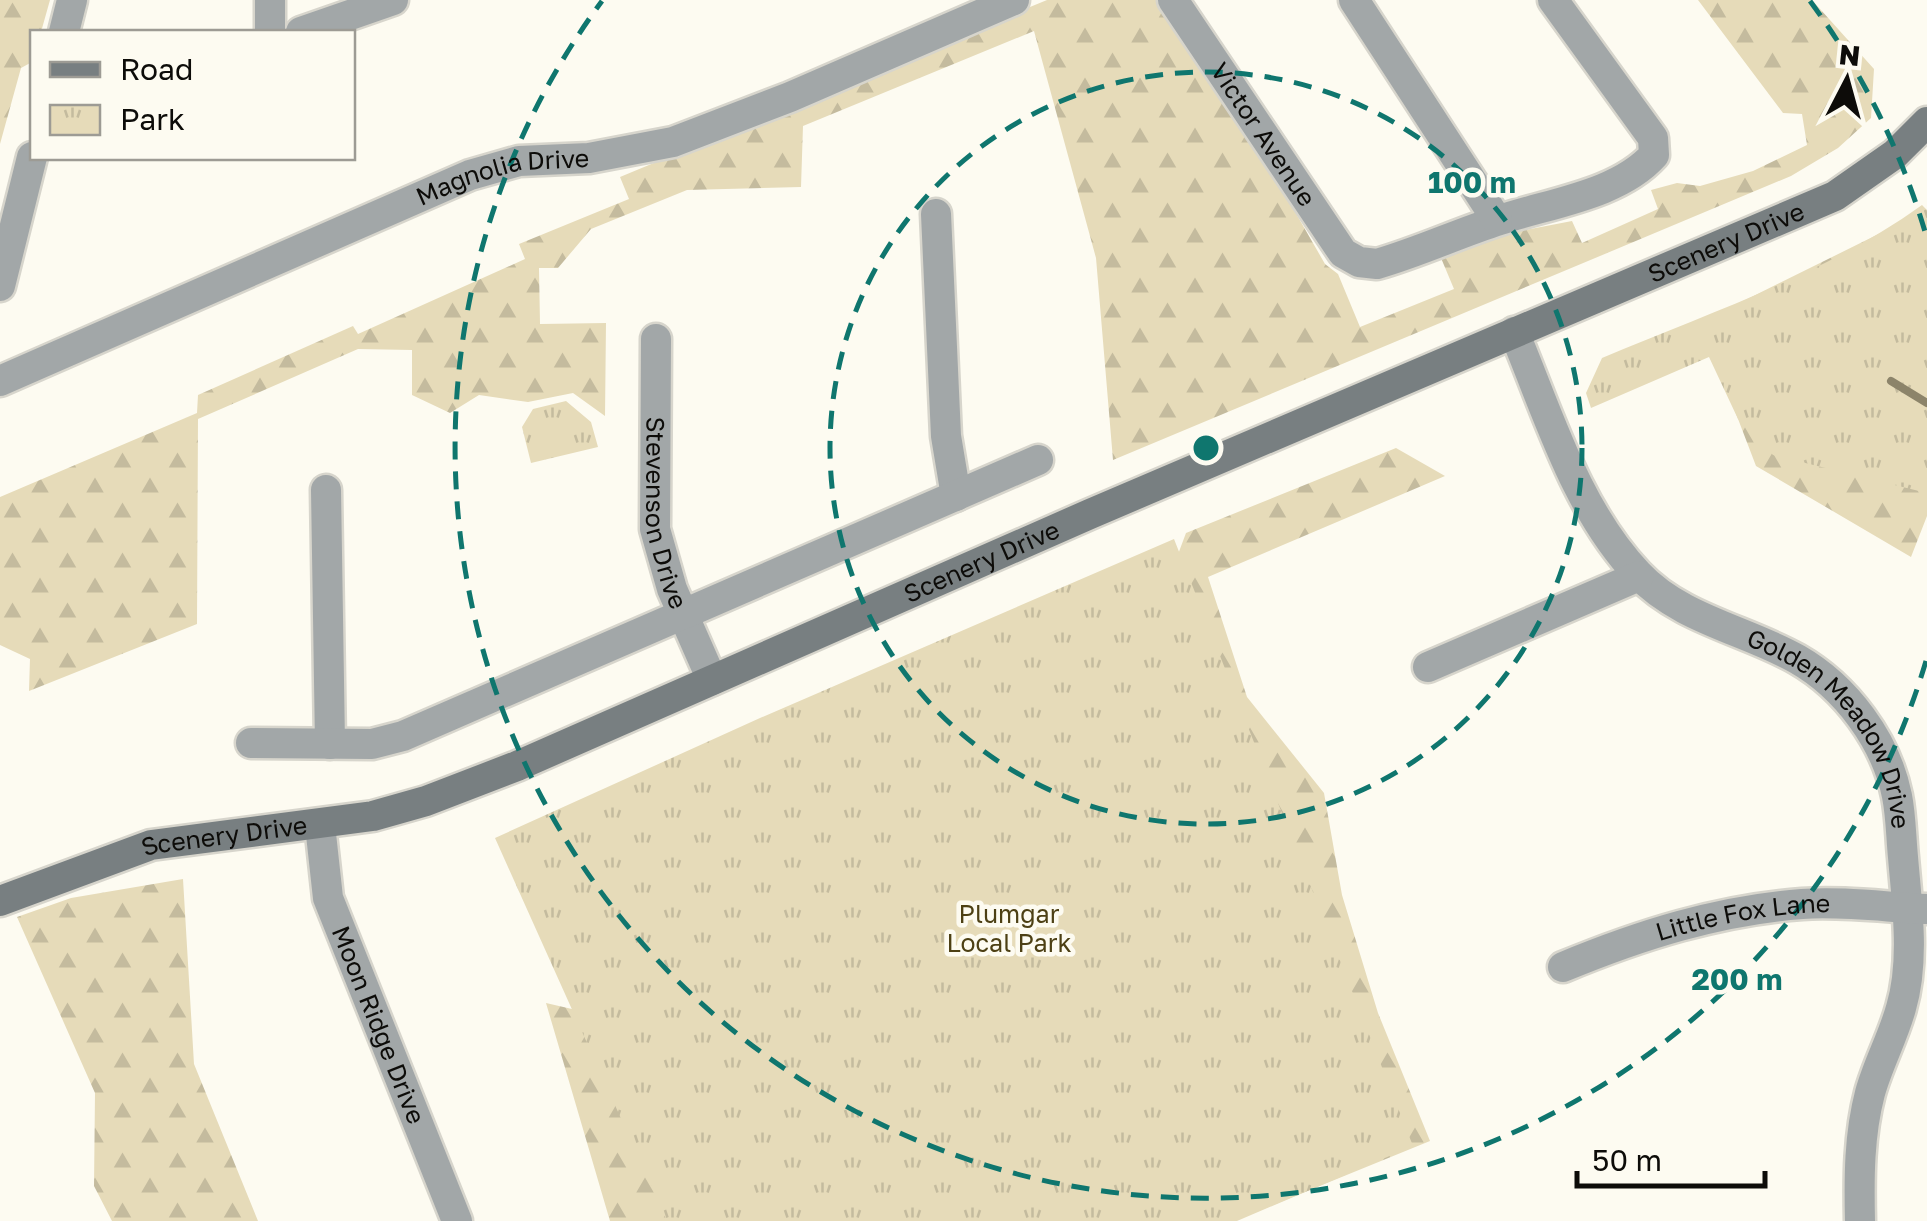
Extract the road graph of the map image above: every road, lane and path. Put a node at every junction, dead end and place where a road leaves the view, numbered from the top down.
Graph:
1 (72, 0) edge
2 (270, 0) edge
3 (393, 0) edge
4 (1014, 0) edge
5 (1173, 0) edge
6 (1354, 0) edge
7 (1553, 0) edge
8 (64, 30) edge
9 (270, 30) edge
10 (307, 30) edge
11 (1927, 122) edge
12 (31, 160) edge
13 (936, 214) dead end
14 (1497, 220) junction
15 (0, 286) edge
16 (1514, 332) junction
17 (656, 339) dead end
18 (0, 381) edge
19 (1038, 460) dead end
20 (326, 490) dead end
21 (956, 496) junction
22 (1639, 576) junction
23 (682, 613) junction
24 (1428, 667) dead end
25 (712, 680) junction
26 (251, 743) dead end
27 (330, 744) junction
28 (320, 825) junction
29 (0, 901) edge
30 (1917, 908) edge
31 (1563, 967) dead end
32 (457, 1221) edge
33 (1860, 1221) edge

1 - 8 street
2 - 9 street
3 - 10 street
4 - 18 street, Magnolia Drive
5 - 14 street, Victor Avenue
6 - 14 street
7 - 14 street
11 - 16 street, Scenery Drive
12 - 15 street
13 - 21 street
16 - 22 street, Golden Meadow Drive
16 - 25 street, Scenery Drive
17 - 23 street, Stevenson Drive
19 - 21 street
20 - 27 street
21 - 23 street
22 - 24 street
22 - 30 street, Golden Meadow Drive
23 - 25 street, Stevenson Drive
23 - 27 street
25 - 28 street, Scenery Drive
26 - 27 street
28 - 29 street, Scenery Drive
28 - 32 street, Moon Ridge Drive
30 - 31 street, Little Fox Lane
30 - 33 street, Golden Meadow Drive

